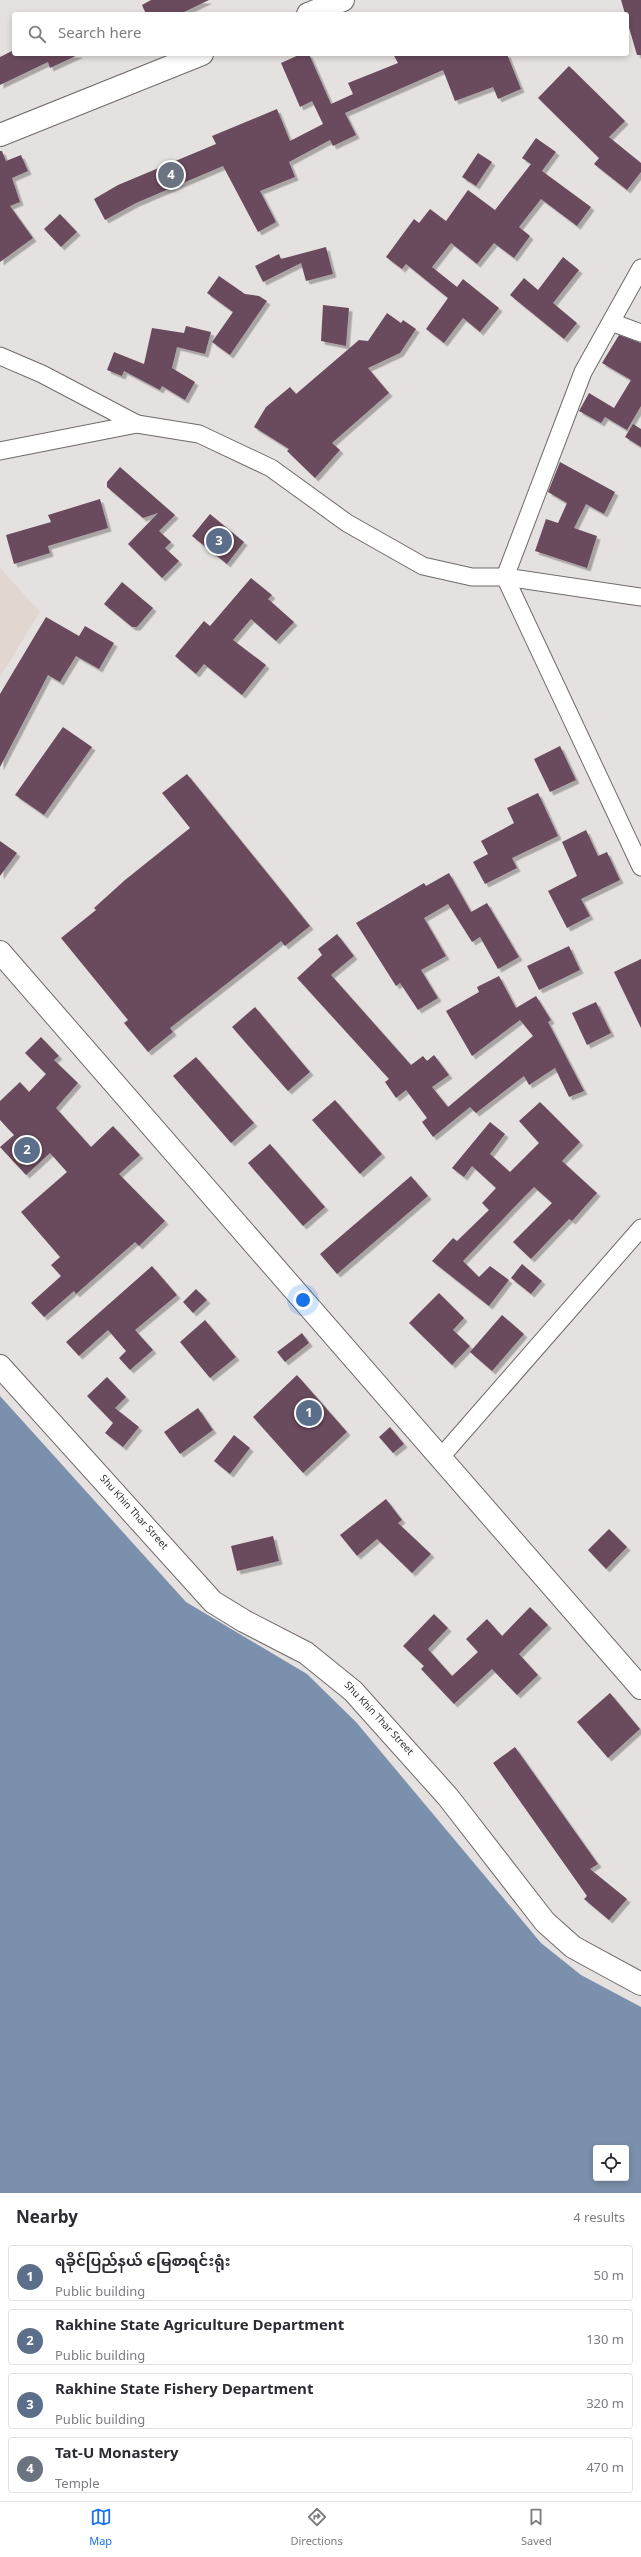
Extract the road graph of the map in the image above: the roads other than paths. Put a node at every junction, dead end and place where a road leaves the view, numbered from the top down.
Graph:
1 (336, 1) edge
2 (312, 12) edge
3 (197, 56) edge
4 (0, 135) edge
5 (641, 268) edge
6 (611, 322) junction
7 (641, 333) edge
8 (0, 356) edge
9 (136, 424) junction
10 (0, 451) edge
11 (505, 577) junction
12 (641, 597) edge
13 (641, 867) edge
14 (0, 952) edge
15 (641, 1228) edge
16 (0, 1366) edge
17 (440, 1458) junction
18 (641, 1688) edge
19 (641, 1984) edge

1 - 2 street
3 - 4 street
5 - 6 street
6 - 7 street
6 - 11 street
8 - 9 street
9 - 10 street
9 - 11 street
11 - 12 street
11 - 13 street
14 - 17 street
15 - 17 street
16 - 19 street, Shu Khin Thar Street
17 - 18 street

